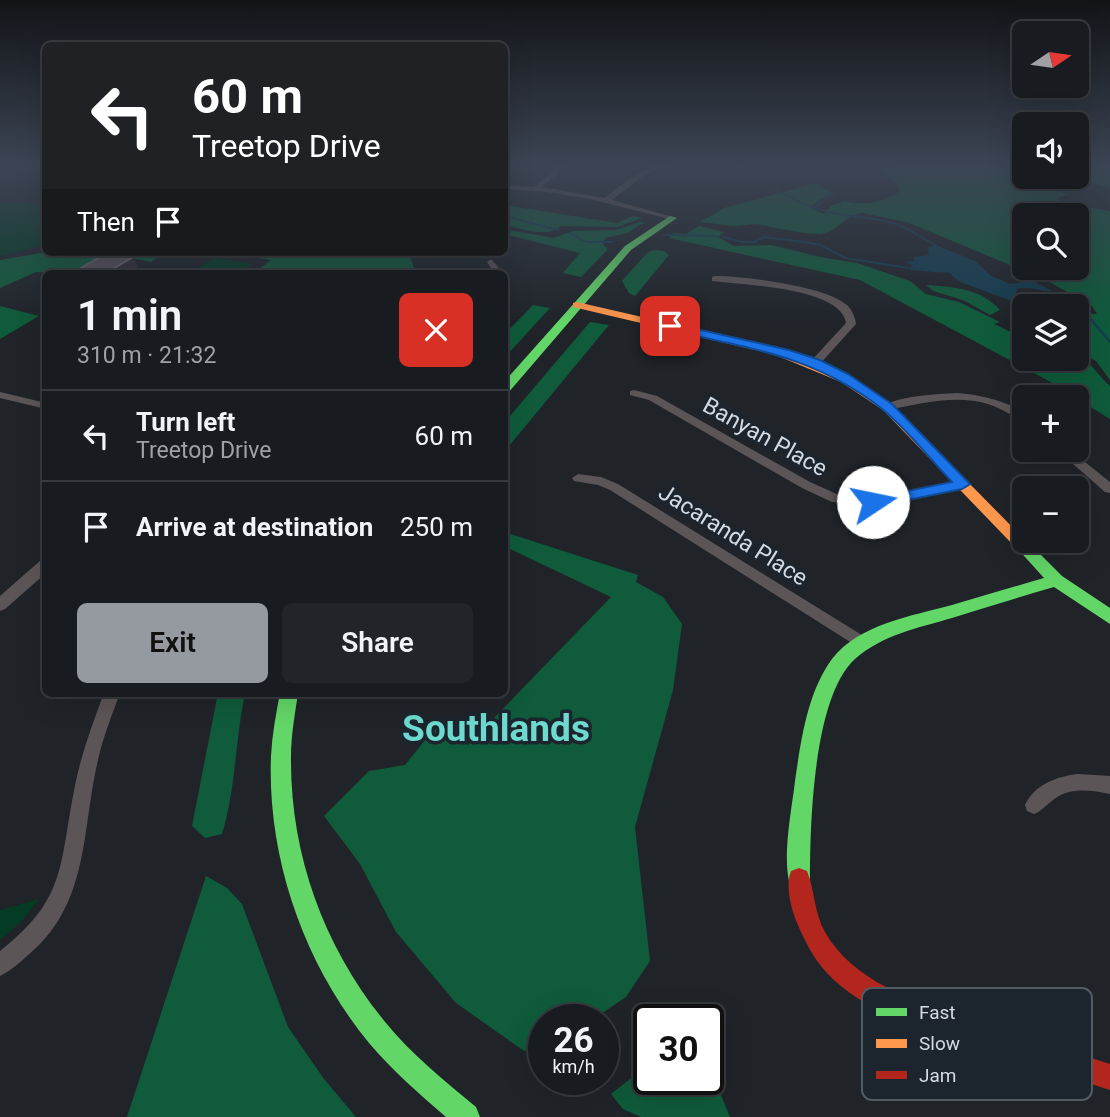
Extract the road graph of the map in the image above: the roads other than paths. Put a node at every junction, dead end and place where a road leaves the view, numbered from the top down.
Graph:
1 (673, 218) edge
2 (491, 261) dead end
3 (494, 270) edge
4 (715, 279) dead end
5 (577, 305) junction
6 (815, 363) junction
7 (508, 385) edge
8 (634, 393) dead end
9 (0, 395) edge
10 (42, 403) edge
11 (887, 407) junction
12 (1012, 410) edge
13 (1077, 462) edge
14 (578, 478) dead end
15 (962, 484) junction
16 (1110, 489) edge
17 (42, 568) edge
18 (1056, 580) junction
19 (0, 605) edge
20 (1110, 617) edge
21 (860, 642) junction
22 (111, 697) edge
23 (288, 697) edge
24 (1110, 785) edge
25 (1034, 805) dead end
26 (0, 965) edge
27 (866, 988) edge
28 (1092, 1071) edge
29 (1110, 1077) edge
30 (466, 1117) edge

1 - 5 street
2 - 3 street
4 - 6 street
5 - 6 street
5 - 7 street
6 - 11 street
8 - 15 street, Banyan Place
9 - 10 street
11 - 12 street
11 - 15 street
13 - 16 street
14 - 21 street, Jacaranda Place
15 - 18 street
17 - 19 street
18 - 20 street
18 - 21 street
21 - 27 street
22 - 26 street
23 - 30 street
24 - 25 street
28 - 29 street

